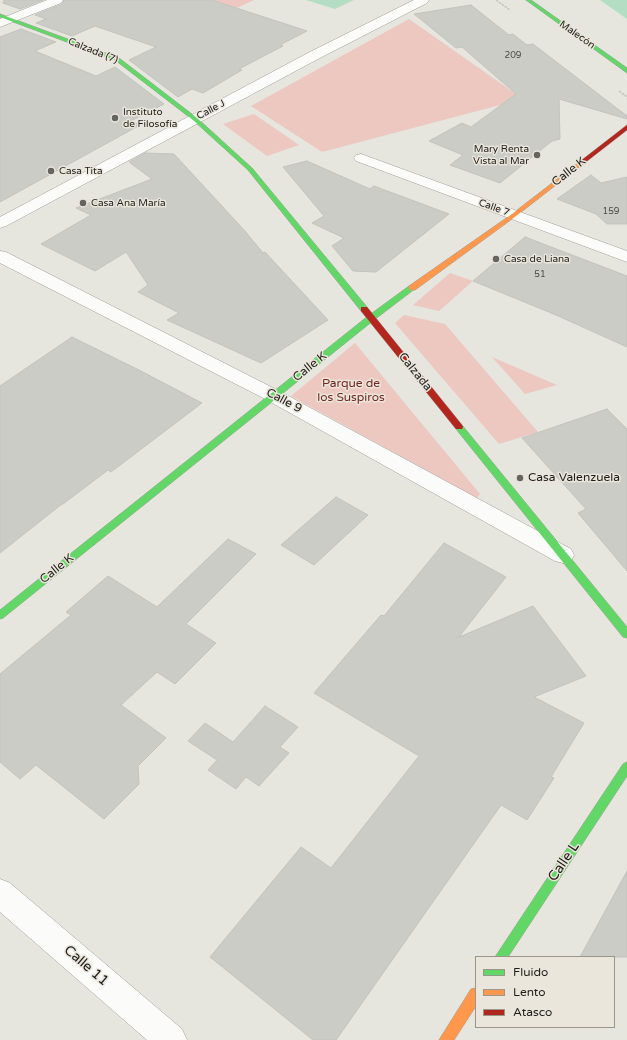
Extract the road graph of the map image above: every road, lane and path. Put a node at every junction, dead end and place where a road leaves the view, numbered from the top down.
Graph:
1 (57, 0) edge
2 (423, 0) edge
3 (528, 0) edge
4 (3, 19) edge
5 (627, 71) edge
6 (195, 119) junction
7 (627, 127) edge
8 (361, 158) dead end
9 (514, 215) junction
10 (0, 223) edge
11 (0, 256) edge
12 (627, 256) edge
13 (371, 318) junction
14 (274, 396) junction
15 (563, 555) junction
16 (0, 615) edge
17 (627, 634) edge
18 (627, 767) edge
19 (0, 893) edge
20 (502, 956) edge
21 (475, 996) edge
22 (171, 1040) edge
23 (446, 1040) edge

1 - 4 street
2 - 6 street, Calle J
3 - 5 main road, Malecón
4 - 6 main road, Calzada (7)
6 - 10 street, Calle J
6 - 13 main road, Calzada
7 - 9 main road, Calle K
8 - 9 street, Calle 7
9 - 12 street, Calle 7
9 - 13 main road, Calle K
11 - 14 street, Calle 9
13 - 14 main road, Calle K
13 - 15 main road, Calzada
14 - 15 street, Calle 9
14 - 16 main road, Calle K
15 - 17 main road, Calzada
18 - 20 main road, Calle L
19 - 22 street, Calle 11
21 - 23 main road

